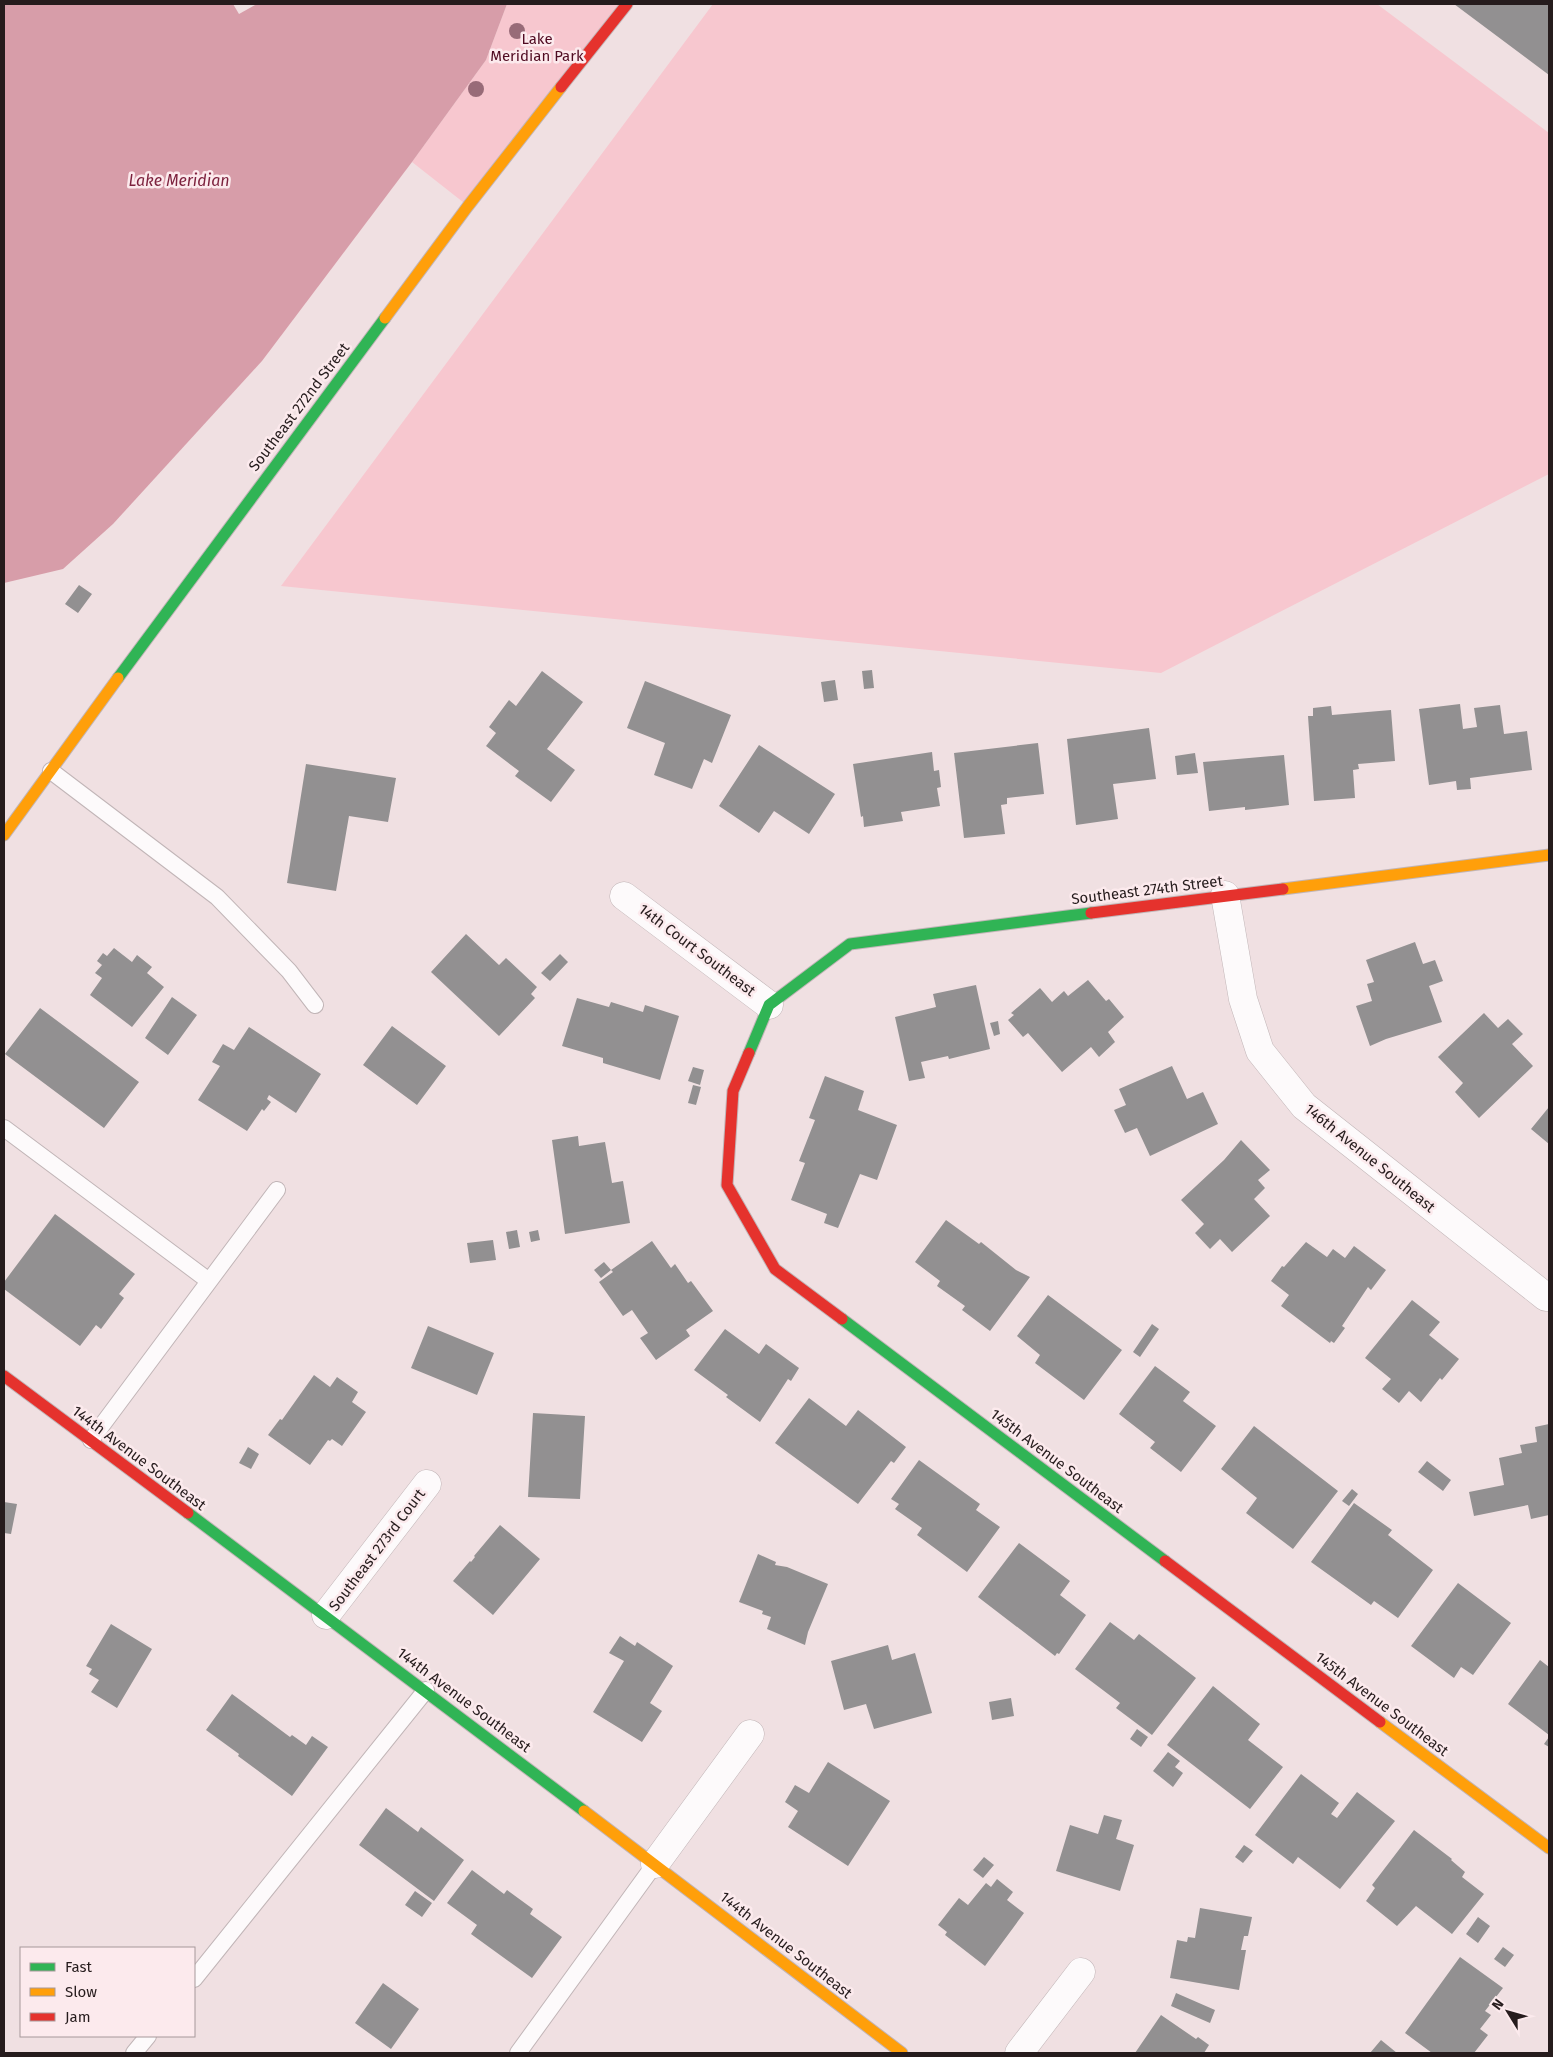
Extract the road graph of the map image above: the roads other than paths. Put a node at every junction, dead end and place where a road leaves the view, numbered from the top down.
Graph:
1 (627, 4) edge
2 (51, 771) junction
3 (4, 835) edge
4 (1549, 855) edge
5 (1225, 895) junction
6 (624, 896) dead end
7 (315, 1005) dead end
8 (769, 1005) junction
9 (4, 1128) edge
10 (277, 1190) dead end
11 (209, 1281) junction
12 (1546, 1296) dead end
13 (4, 1376) edge
14 (91, 1440) junction
15 (427, 1484) dead end
16 (326, 1615) junction
17 (426, 1690) junction
18 (750, 1734) dead end
19 (1549, 1848) edge
20 (655, 1864) junction
21 (1081, 1972) dead end
22 (195, 1978) edge
23 (147, 2037) edge
24 (134, 2053) edge
25 (518, 2053) edge
26 (902, 2053) edge
27 (1019, 2053) edge

1 - 2 street, Southeast 272nd Street
2 - 3 street, Southeast 272nd Street
2 - 7 lane
4 - 5 street, Southeast 274th Street
5 - 8 street, Southeast 274th Street
5 - 12 street, 146th Avenue Southeast
6 - 8 street, 14th Court Southeast
8 - 19 street, 145th Avenue Southeast
9 - 11 lane
10 - 11 lane
11 - 14 lane
13 - 14 street, 144th Avenue Southeast
14 - 16 street, 144th Avenue Southeast
15 - 16 street, Southeast 273rd Court
16 - 17 street, 144th Avenue Southeast
17 - 20 street, 144th Avenue Southeast
17 - 22 lane
18 - 20 street
20 - 25 lane
20 - 26 street, 144th Avenue Southeast
21 - 27 street
23 - 24 lane

